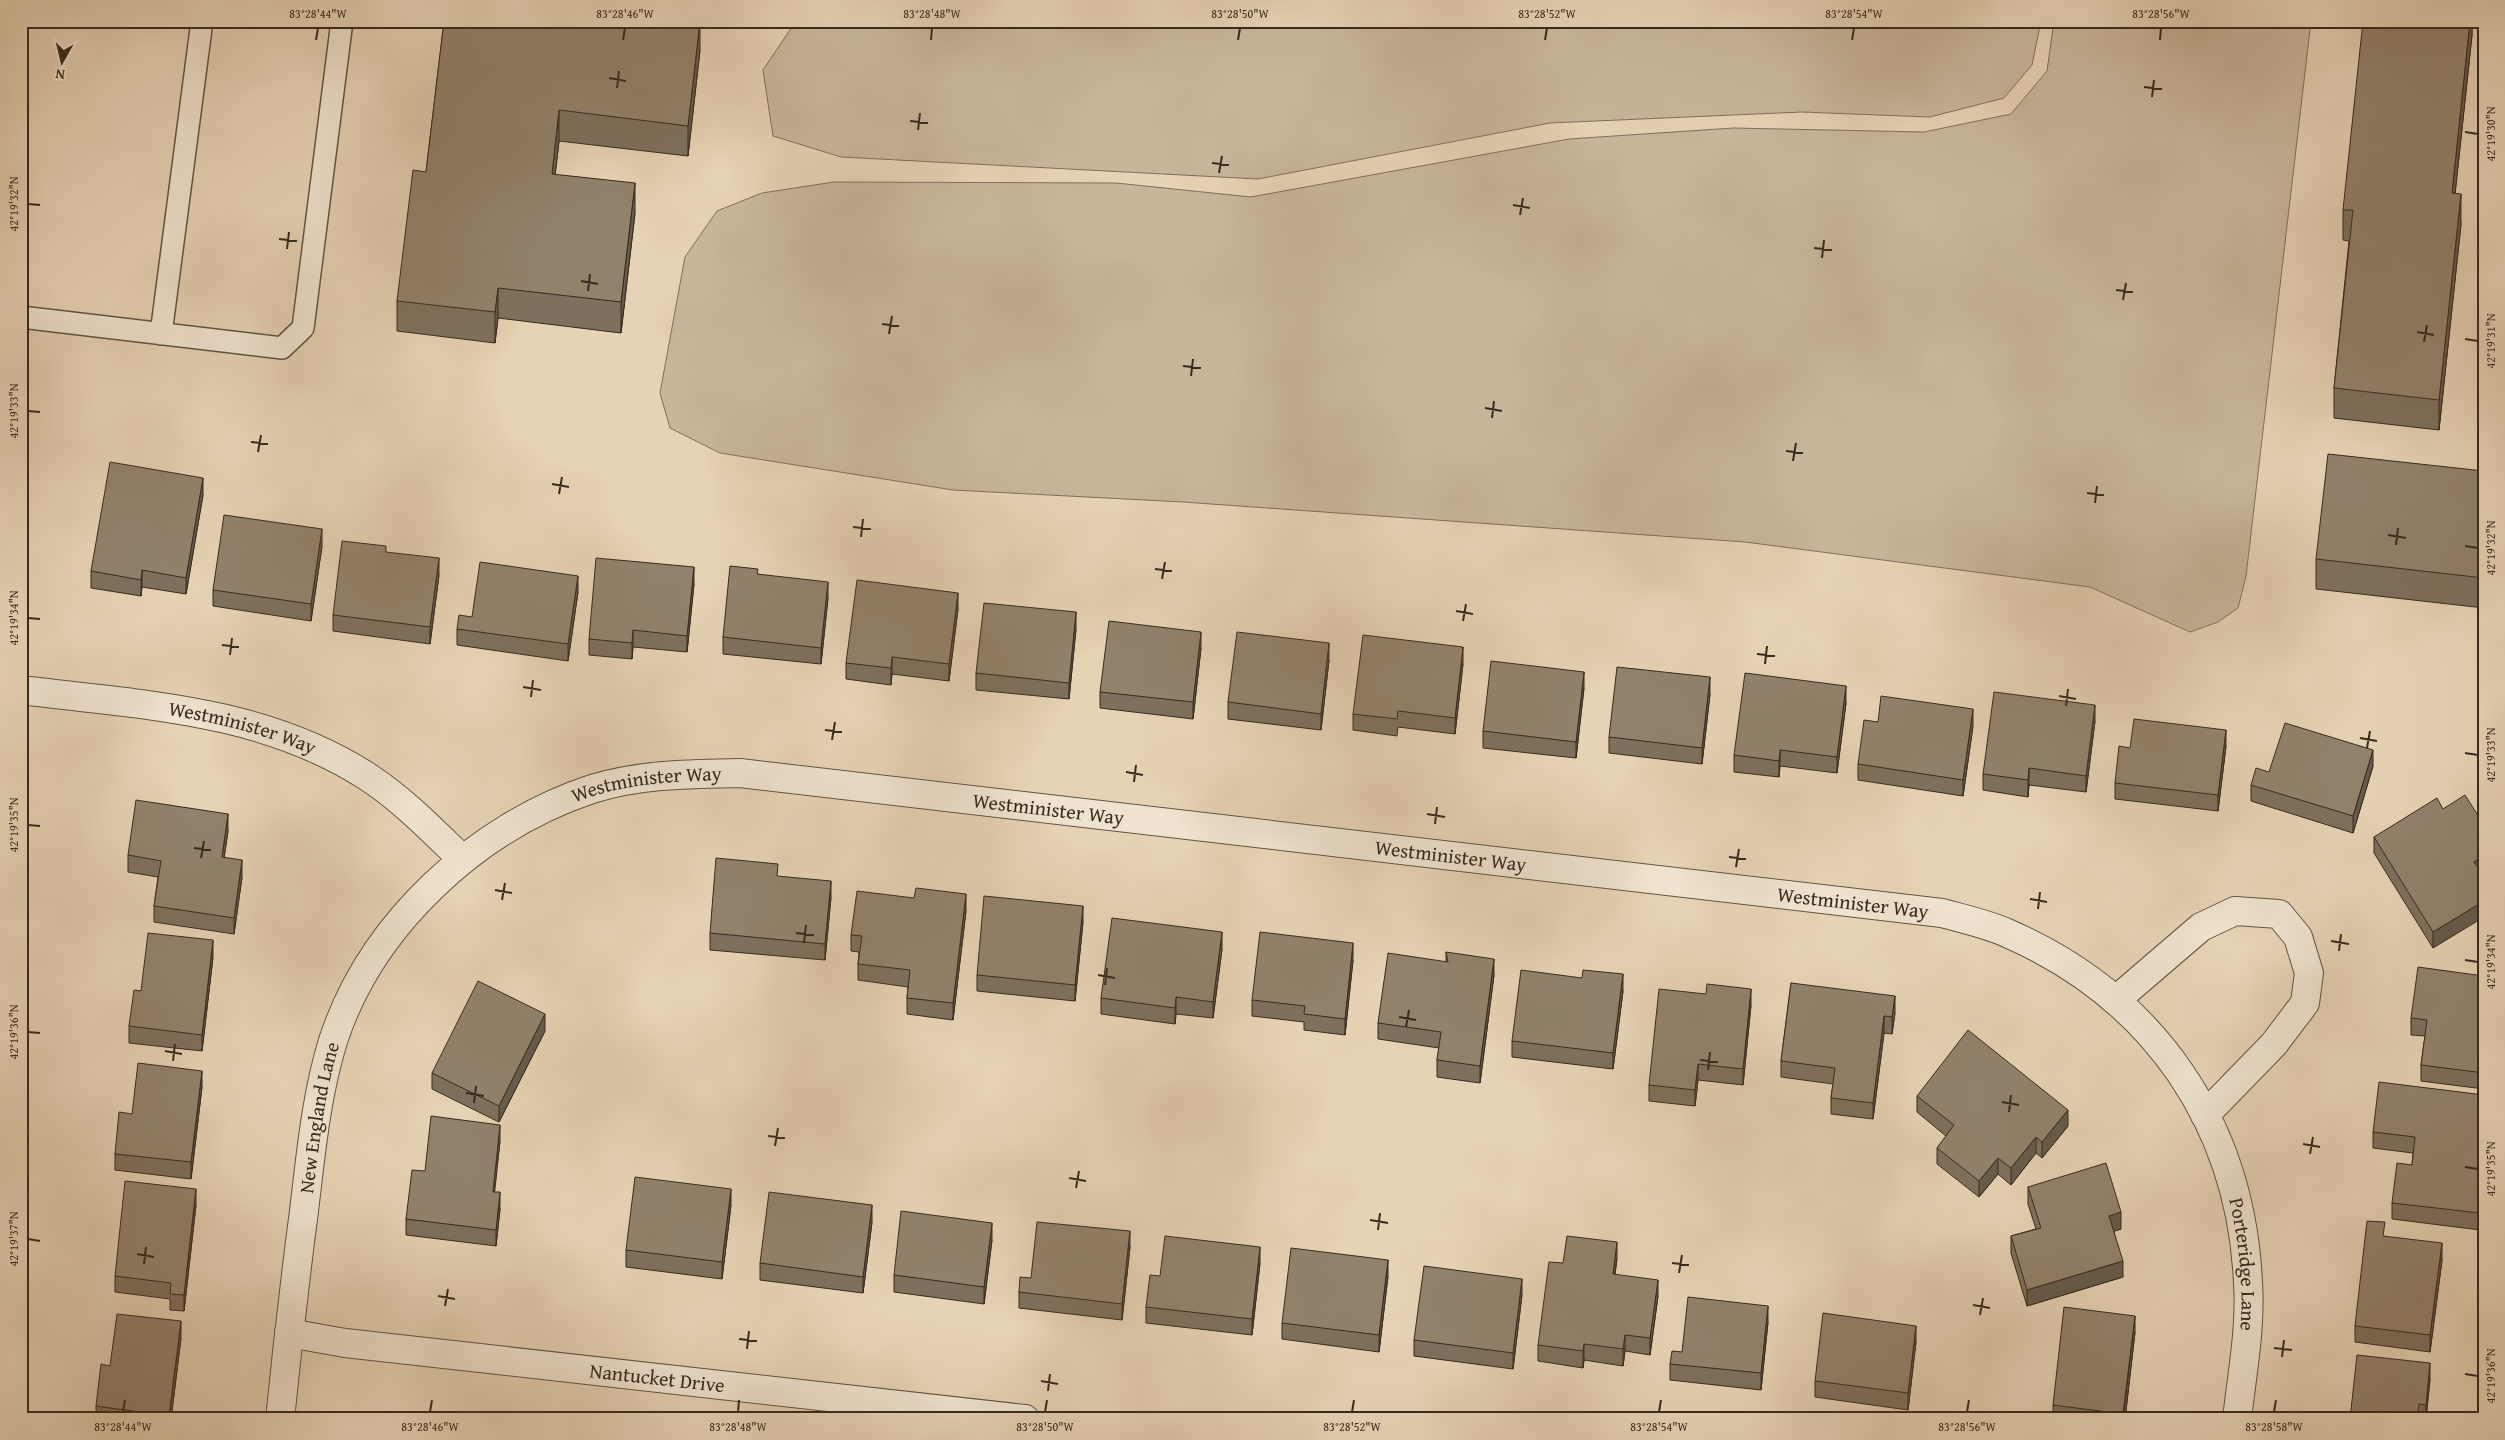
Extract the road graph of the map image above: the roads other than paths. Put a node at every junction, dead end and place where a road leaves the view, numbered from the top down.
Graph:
1 (202, 21) edge
2 (342, 21) edge
3 (21, 317) edge
4 (161, 334) junction
5 (21, 690) edge
6 (462, 859) junction
7 (2116, 1000) junction
8 (2149, 1032) joint
9 (2205, 1115) junction
10 (289, 1333) junction
11 (280, 1419) edge
12 (1025, 1419) edge
13 (2237, 1419) edge

1 - 4 lane
2 - 4 lane
3 - 4 lane
5 - 6 street, Westminister Way
6 - 7 street, Westminister Way
6 - 10 street, New England Lane
7 - 8 street, Westminister Way
7 - 9 street
8 - 9 street, Porteridge Lane
9 - 13 street, Porteridge Lane
10 - 11 street, New England Lane
10 - 12 street, Nantucket Drive

